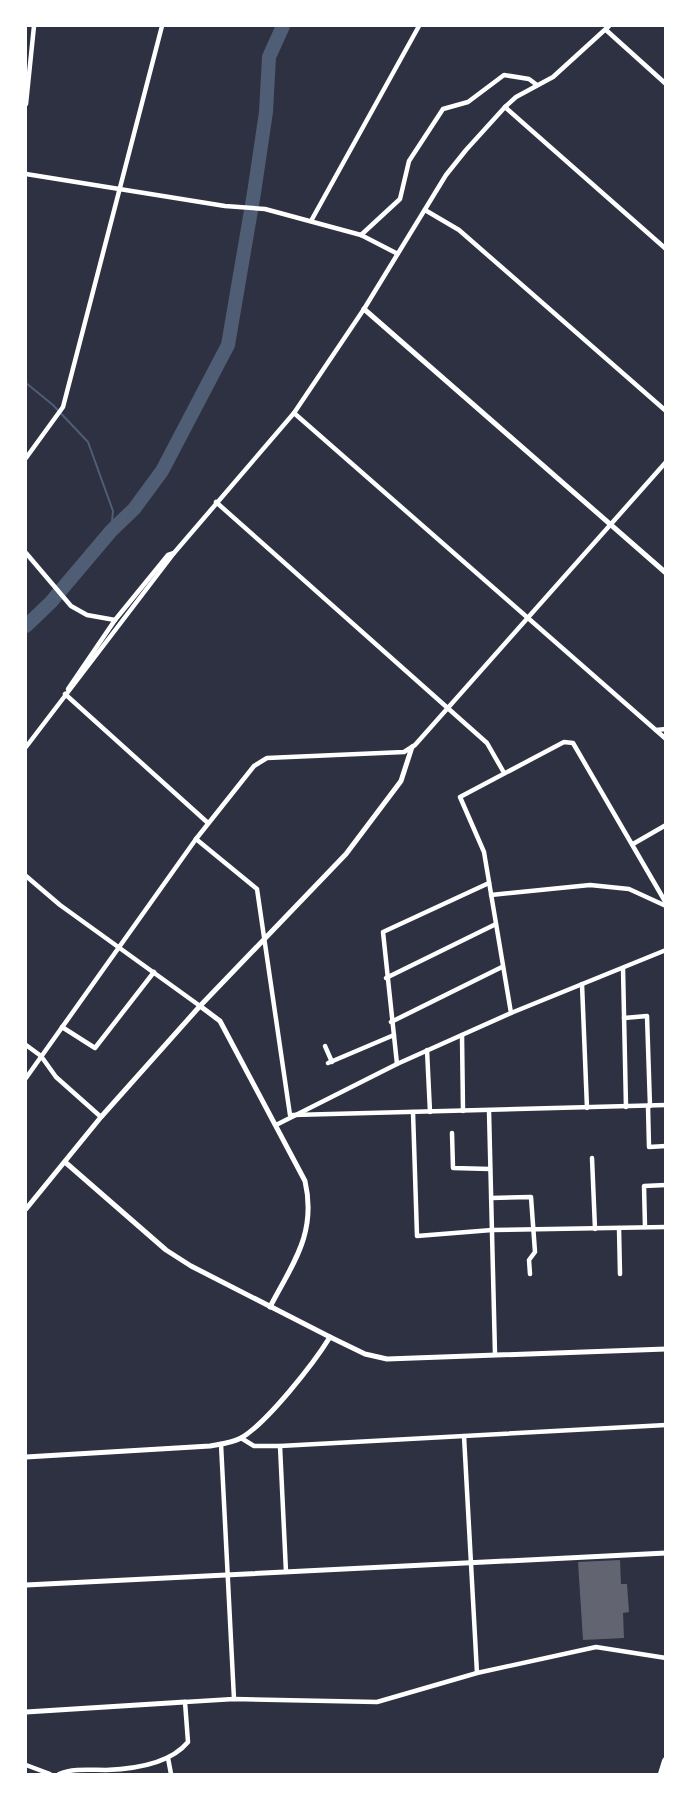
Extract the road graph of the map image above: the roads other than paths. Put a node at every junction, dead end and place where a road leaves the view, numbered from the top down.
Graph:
1 (34, 26) edge
2 (162, 26) edge
3 (419, 26) edge
4 (607, 28) edge
5 (666, 84) edge
6 (537, 85) junction
7 (26, 104) edge
8 (505, 107) junction
9 (26, 174) edge
10 (117, 189) junction
11 (425, 210) junction
12 (311, 220) junction
13 (361, 235) junction
14 (666, 249) edge
15 (396, 253) junction
16 (364, 309) junction
17 (666, 411) edge
18 (294, 412) junction
19 (26, 458) edge
20 (666, 462) edge
21 (216, 502) junction
22 (611, 525) junction
23 (26, 553) edge
24 (174, 553) junction
25 (666, 573) edge
26 (528, 617) junction
27 (115, 620) junction
28 (65, 694) junction
29 (448, 708) junction
30 (666, 729) edge
31 (656, 730) junction
32 (666, 739) edge
33 (26, 747) edge
34 (412, 747) junction
35 (503, 771) junction
36 (208, 823) junction
37 (666, 825) edge
38 (196, 840) junction
39 (633, 844) junction
40 (26, 876) edge
41 (489, 883) junction
42 (491, 895) junction
43 (666, 905) edge
44 (496, 924) junction
45 (264, 939) junction
46 (118, 946) junction
47 (666, 950) edge
48 (502, 967) junction
49 (623, 968) junction
50 (154, 972) junction
51 (386, 978) junction
52 (582, 984) junction
53 (200, 1006) junction
54 (511, 1013) junction
55 (624, 1018) junction
56 (391, 1022) junction
57 (62, 1027) junction
58 (393, 1035) junction
59 (462, 1035) junction
60 (26, 1045) edge
61 (325, 1046) dead end
62 (428, 1050) junction
63 (41, 1056) junction
64 (397, 1064) junction
65 (26, 1078) edge
66 (666, 1105) edge
67 (649, 1106) junction
68 (626, 1107) junction
69 (587, 1108) junction
70 (463, 1111) junction
71 (489, 1111) junction
72 (413, 1112) junction
73 (430, 1112) junction
74 (290, 1115) junction
75 (101, 1117) junction
76 (276, 1125) junction
77 (452, 1133) dead end
78 (666, 1146) edge
79 (592, 1158) dead end
80 (65, 1162) junction
81 (490, 1169) junction
82 (666, 1185) edge
83 (491, 1198) junction
84 (26, 1209) edge
85 (645, 1227) junction
86 (666, 1227) edge
87 (619, 1228) junction
88 (595, 1229) junction
89 (492, 1230) junction
90 (534, 1230) junction
91 (530, 1274) dead end
92 (620, 1274) dead end
93 (270, 1307) junction
94 (330, 1337) junction
95 (666, 1349) edge
96 (495, 1354) junction
97 (666, 1425) edge
98 (464, 1436) junction
99 (241, 1438) junction
100 (221, 1444) junction
101 (280, 1446) junction
102 (26, 1457) edge
103 (666, 1552) edge
104 (470, 1562) junction
105 (286, 1572) junction
106 (227, 1575) junction
107 (26, 1586) edge
108 (666, 1659) edge
109 (477, 1673) junction
110 (234, 1699) junction
111 (185, 1702) junction
112 (26, 1712) edge
113 (168, 1758) junction
114 (666, 1761) edge
115 (26, 1765) edge
116 (131, 1767) junction
117 (113, 1769) junction
118 (50, 1774) edge
119 (59, 1774) edge
120 (109, 1774) edge
121 (132, 1774) edge
122 (171, 1774) edge
123 (662, 1774) edge

1 - 7 street
2 - 10 street
3 - 12 street
4 - 5 street
4 - 6 street
6 - 8 street
6 - 13 street
8 - 11 street
8 - 14 street
9 - 10 street
10 - 12 street
10 - 19 street
11 - 15 street
11 - 17 street
12 - 13 street
13 - 15 street
15 - 16 street
16 - 18 street
16 - 22 street
18 - 21 street
18 - 26 street
20 - 22 street
21 - 24 street
21 - 29 street
22 - 25 street
22 - 26 street
23 - 27 street
24 - 27 street
24 - 28 street
26 - 29 street
26 - 31 street
27 - 28 street
28 - 33 street
28 - 36 street
29 - 34 street
29 - 35 street
30 - 31 street
31 - 32 street
34 - 36 street
34 - 45 street
35 - 39 street
35 - 41 street
36 - 38 street
37 - 39 street
38 - 45 street
38 - 46 street
39 - 43 street
40 - 46 street
41 - 42 street
41 - 51 street
42 - 43 street
42 - 44 street
44 - 48 street
44 - 51 street
45 - 53 street
45 - 74 street
46 - 50 street
46 - 57 street
47 - 49 street
48 - 54 street
48 - 56 street
49 - 52 street
49 - 55 street
50 - 53 street
50 - 57 street
51 - 56 street
52 - 54 street
52 - 69 street
53 - 75 street
53 - 76 street
54 - 59 street
55 - 67 street
55 - 68 street
56 - 58 street
57 - 63 street
58 - 61 street
58 - 64 street
59 - 62 street
59 - 70 street
60 - 63 street
62 - 64 street
62 - 73 street
63 - 65 street
63 - 75 street
64 - 74 street
66 - 67 street
67 - 68 street
67 - 78 street
68 - 69 street
69 - 71 street
70 - 71 street
70 - 73 street
71 - 81 street
72 - 73 street
72 - 74 street
72 - 89 street
74 - 76 street
75 - 80 street
76 - 93 street
77 - 81 street
79 - 88 street
80 - 84 street
80 - 93 street
81 - 83 street
82 - 85 street
83 - 89 street
83 - 90 street
85 - 86 street
85 - 87 street
87 - 88 street
87 - 92 street
88 - 90 street
89 - 90 street
89 - 96 street
90 - 91 street
93 - 94 street
94 - 96 street
94 - 99 street
95 - 96 street
97 - 98 street
98 - 101 street
98 - 104 street
99 - 100 street
99 - 101 street
100 - 102 street
100 - 106 street
101 - 105 street
103 - 104 street
104 - 105 street
104 - 109 street
105 - 106 street
106 - 107 street
106 - 110 street
108 - 109 street
109 - 110 street
110 - 111 street
111 - 112 street
111 - 113 street
113 - 116 street
113 - 122 street
114 - 123 highway
115 - 118 street
116 - 117 street
116 - 121 street
117 - 119 street
117 - 120 street

